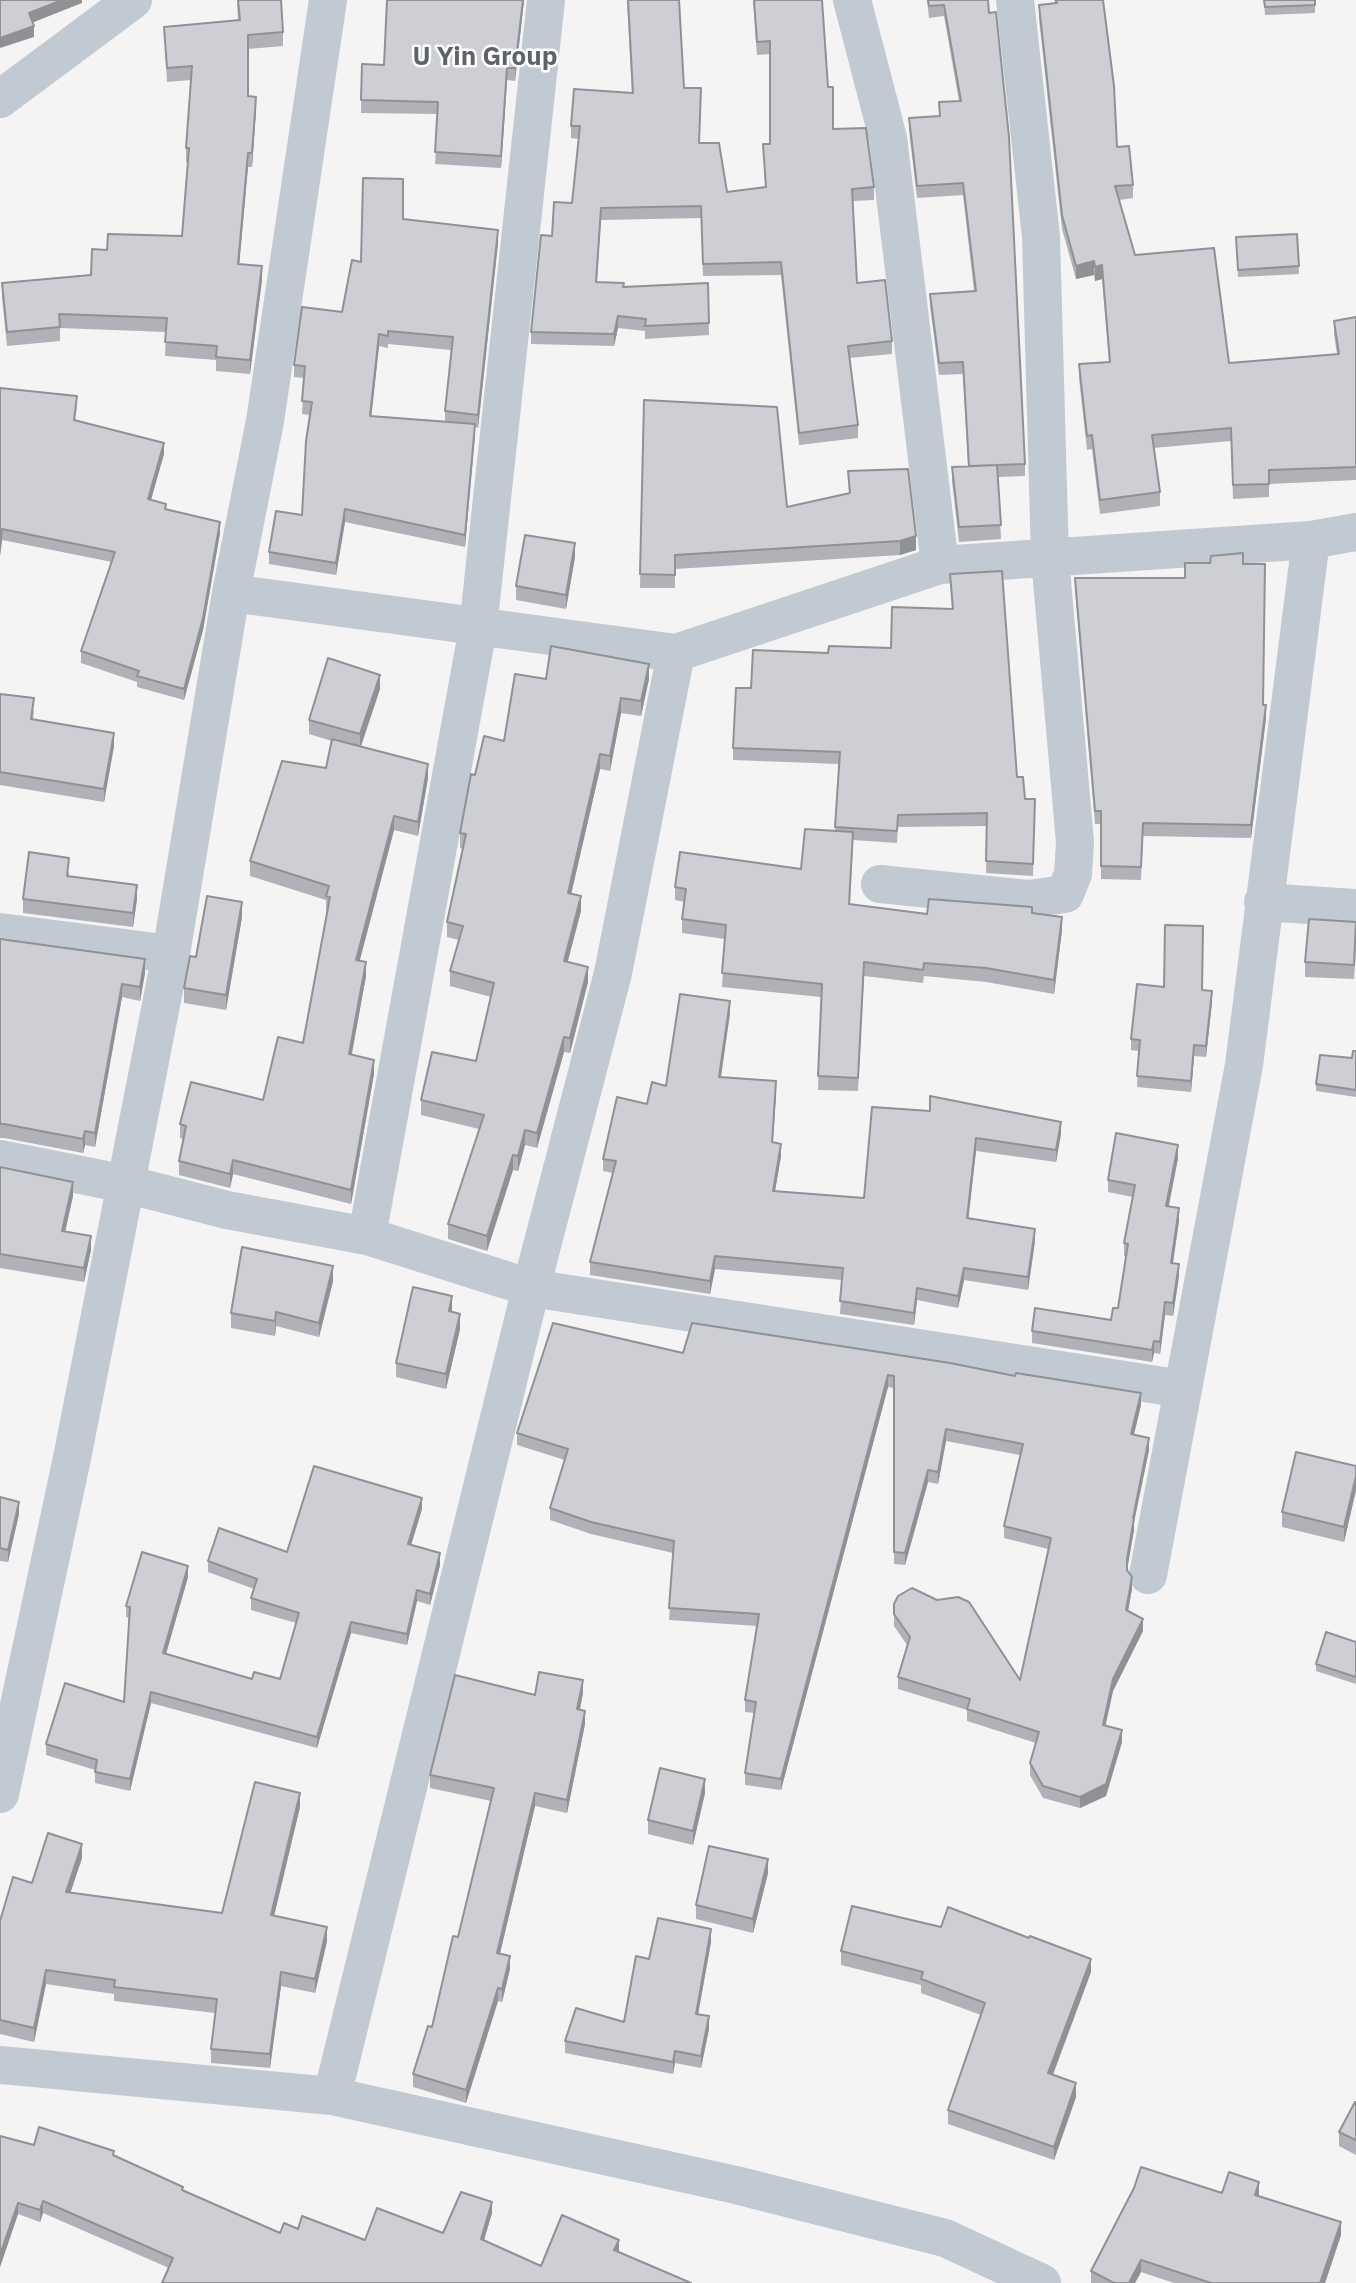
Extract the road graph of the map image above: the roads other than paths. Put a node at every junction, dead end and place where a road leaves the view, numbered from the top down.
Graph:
1 (133, 0) edge
2 (328, 0) edge
3 (546, 0) edge
4 (852, 0) edge
5 (1015, 0) edge
6 (0, 99) edge
7 (1356, 532) edge
8 (1311, 540) junction
9 (1050, 558) junction
10 (940, 565) junction
11 (231, 593) junction
12 (478, 628) junction
13 (676, 653) junction
14 (880, 884) dead end
15 (1263, 902) junction
16 (1356, 908) edge
17 (0, 932) edge
18 (171, 954) junction
19 (0, 1159) edge
20 (126, 1184) junction
21 (367, 1236) junction
22 (531, 1289) junction
23 (1183, 1389) junction
24 (1147, 1575) dead end
25 (0, 1794) edge
26 (0, 2065) edge
27 (332, 2096) junction
28 (1042, 2283) edge

1 - 6 street
2 - 11 street
3 - 12 street
4 - 10 street
5 - 9 street
7 - 8 street
8 - 9 street
8 - 15 street
9 - 10 street
9 - 14 street
10 - 13 street
11 - 12 street
11 - 18 street
12 - 13 street
12 - 21 street
13 - 22 street
15 - 16 street
15 - 23 street
17 - 18 street
18 - 20 street
19 - 20 street
20 - 21 street
20 - 25 street
21 - 22 street
22 - 23 street
22 - 27 street
23 - 24 street
26 - 27 street
27 - 28 street

